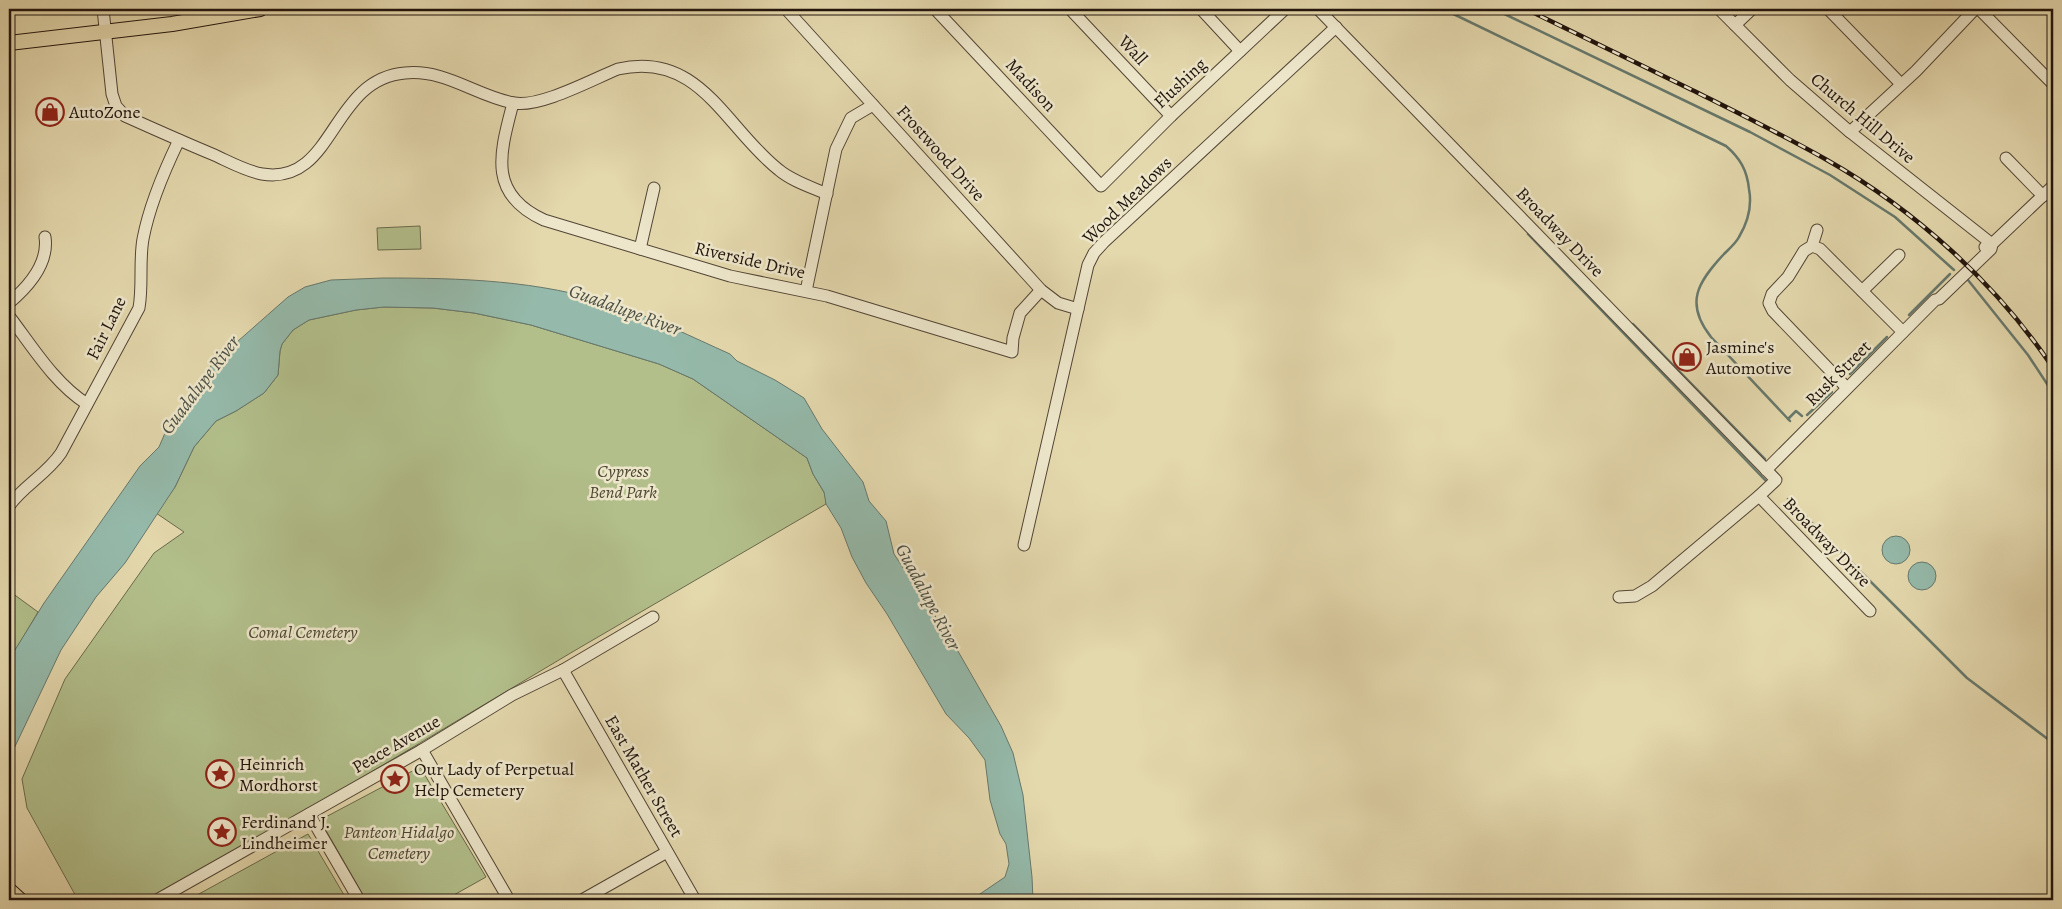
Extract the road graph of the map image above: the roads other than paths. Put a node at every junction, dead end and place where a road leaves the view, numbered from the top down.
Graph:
1 (103, 9) edge
2 (260, 9) edge
3 (786, 9) edge
4 (935, 9) edge
5 (1070, 9) edge
6 (1201, 9) edge
7 (1285, 9) edge
8 (1318, 9) edge
9 (1719, 9) edge
10 (1752, 9) edge
11 (1828, 9) edge
12 (1975, 9) edge
13 (1979, 9) edge
14 (1736, 25) junction
15 (1336, 27) junction
16 (105, 33) junction
17 (9, 43) edge
18 (1240, 51) junction
19 (1901, 84) junction
20 (2053, 84) edge
21 (513, 103) junction
22 (874, 105) junction
23 (1170, 116) junction
24 (1850, 132) junction
25 (179, 140) junction
26 (2006, 158) dead end
27 (1101, 186) joint
28 (2053, 186) edge
29 (654, 188) dead end
30 (826, 194) junction
31 (2043, 196) junction
32 (1817, 230) dead end
33 (45, 237) dead end
34 (1992, 244) junction
35 (1812, 246) junction
36 (640, 249) junction
37 (1899, 255) dead end
38 (1041, 290) junction
39 (806, 291) junction
40 (1862, 292) junction
41 (9, 303) edge
42 (1078, 309) junction
43 (9, 316) edge
44 (1903, 332) junction
45 (1847, 388) junction
46 (87, 404) junction
47 (1766, 470) junction
48 (1759, 496) junction
49 (9, 506) edge
50 (1024, 545) dead end
51 (1619, 597) dead end
52 (1870, 611) dead end
53 (653, 617) dead end
54 (563, 670) junction
55 (422, 750) junction
56 (309, 814) junction
57 (667, 852) junction
58 (9, 890) edge
59 (20, 900) edge
60 (157, 900) edge
61 (359, 900) edge
62 (508, 900) edge
63 (582, 900) edge
64 (695, 900) edge

1 - 16 street
2 - 16 main road
3 - 22 street, Frostwood Drive
4 - 27 street, Madison
5 - 23 street, Wall
6 - 18 street
7 - 18 street, Flushing
8 - 15 street, Broadway Drive
9 - 14 street, Church Hill Drive
10 - 14 street
11 - 19 street
12 - 19 street
13 - 20 street
14 - 24 street, Church Hill Drive
15 - 42 street, Wood Meadows
15 - 47 street, Broadway Drive
16 - 17 main road
16 - 25 street
18 - 23 street, Flushing
19 - 24 street
21 - 25 street
21 - 30 street
21 - 36 street, Riverside Drive
22 - 30 street
22 - 38 street, Frostwood Drive
23 - 27 street, Flushing
24 - 34 street, Church Hill Drive
25 - 46 street, Fair Lane
26 - 31 street
28 - 31 street, Rusk Street
29 - 36 street
30 - 39 street
31 - 34 street, Rusk Street
32 - 35 street
33 - 41 street
34 - 44 street, Rusk Street
35 - 40 street
35 - 45 street
36 - 39 street, Riverside Drive
37 - 40 street
38 - 39 street, Riverside Drive
38 - 42 street, Frostwood Drive
40 - 44 street
42 - 50 street, Wood Meadows
43 - 46 street
44 - 45 street, Rusk Street
45 - 47 street, Rusk Street
46 - 49 street, Fair Lane
47 - 48 street, Broadway Drive
48 - 51 street
48 - 52 street, Broadway Drive
53 - 54 street, Peace Avenue
54 - 55 street, Peace Avenue
54 - 57 street, East Mather Street
55 - 56 street, Peace Avenue
55 - 62 street
56 - 60 street, Peace Avenue
56 - 61 street
57 - 63 street
57 - 64 street, East Mather Street
58 - 59 main road

